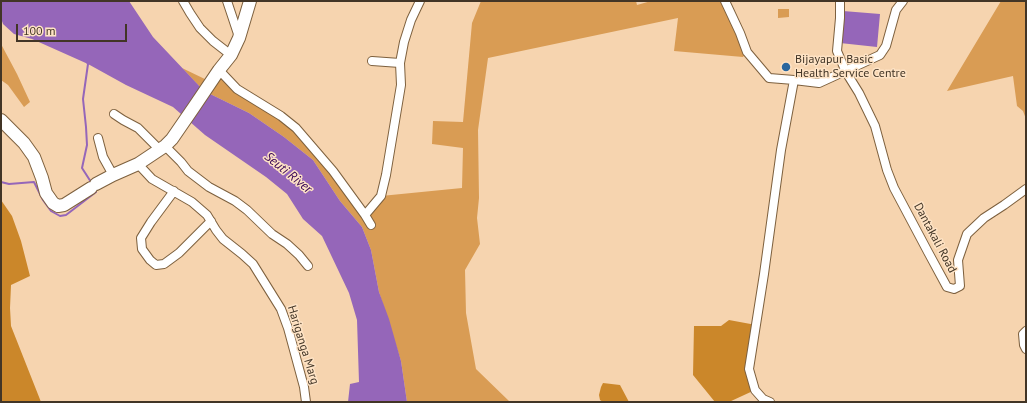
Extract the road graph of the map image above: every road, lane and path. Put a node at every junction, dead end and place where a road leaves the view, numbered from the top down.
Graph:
1 (183, 1) edge
2 (227, 1) edge
3 (249, 1) edge
4 (420, 1) edge
5 (725, 1) edge
6 (840, 1) edge
7 (903, 1) edge
8 (239, 38) junction
9 (231, 55) junction
10 (372, 61) dead end
11 (400, 63) junction
12 (219, 70) junction
13 (846, 72) junction
14 (794, 80) junction
15 (114, 114) dead end
16 (1, 120) edge
17 (98, 138) dead end
18 (165, 145) junction
19 (138, 164) junction
20 (113, 175) junction
21 (1026, 189) edge
22 (174, 191) junction
23 (365, 215) junction
24 (211, 221) junction
25 (371, 225) dead end
26 (308, 266) dead end
27 (1026, 331) edge
28 (1026, 349) edge
29 (306, 402) edge
30 (770, 402) edge

1 - 9 street
2 - 8 street
3 - 8 street
4 - 11 street
5 - 14 street
6 - 13 street
7 - 13 street
8 - 9 street
9 - 12 street
10 - 11 street
11 - 23 street
12 - 18 street
12 - 23 street
13 - 14 street
13 - 21 street, Dantakali Road
14 - 30 street
15 - 18 street
16 - 20 street
17 - 20 street
18 - 19 street
18 - 26 street
19 - 20 street
19 - 22 street, Hariganga Marg
22 - 24 street, Hariganga Marg
22 - 24 street
23 - 25 street
24 - 29 street, Hariganga Marg
27 - 28 street

